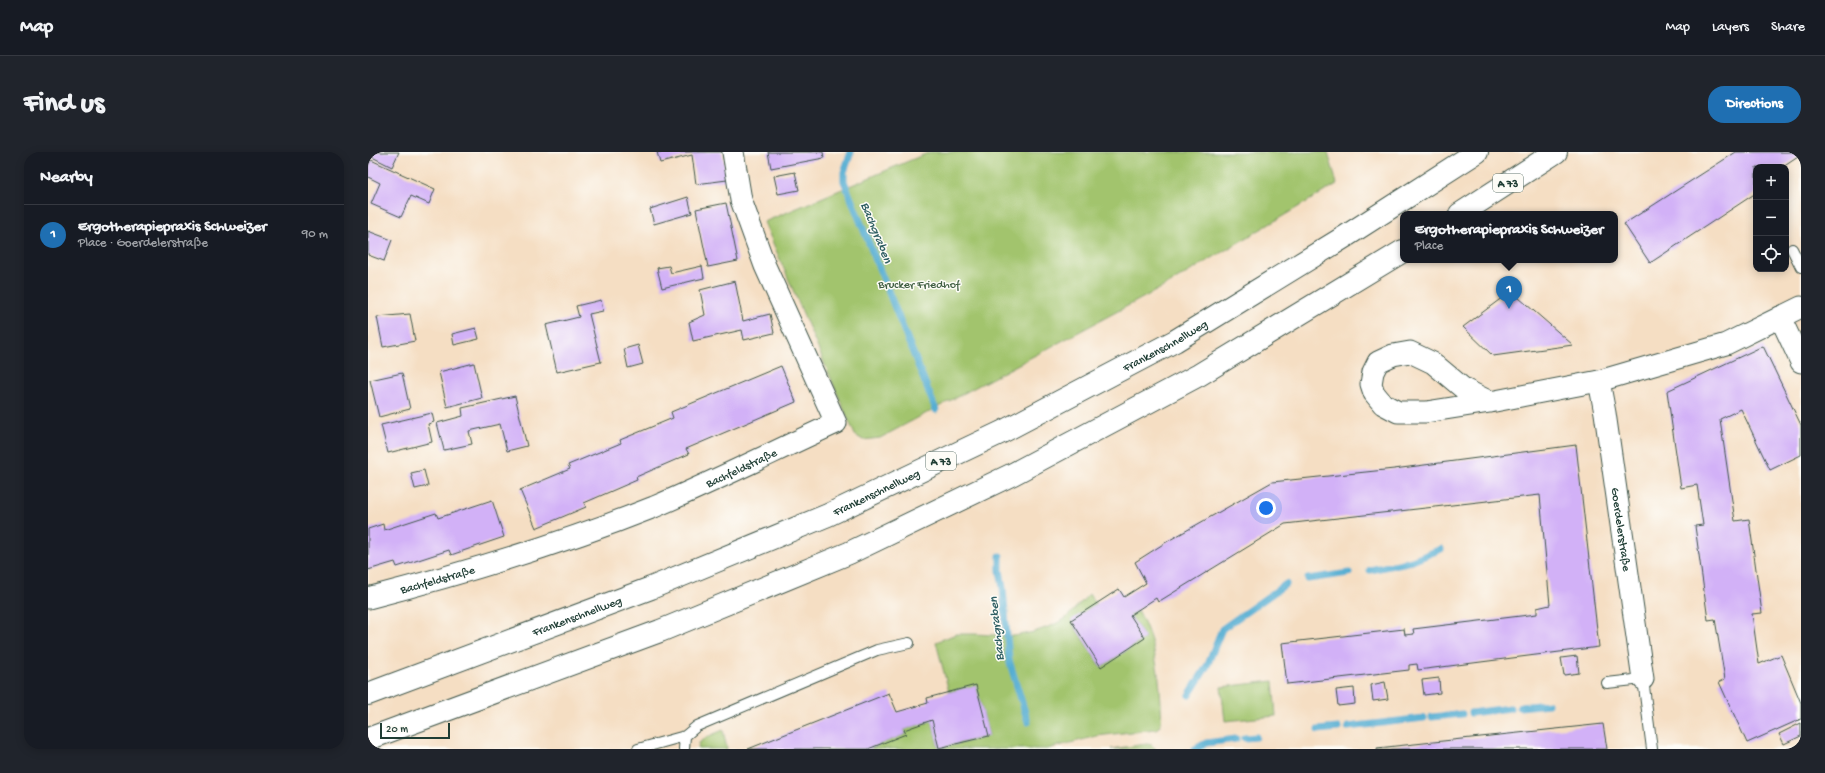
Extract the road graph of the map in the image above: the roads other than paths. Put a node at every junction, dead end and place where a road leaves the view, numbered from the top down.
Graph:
1 (734, 152) edge
2 (1477, 152) edge
3 (1556, 152) edge
4 (1465, 211) edge
5 (1792, 250) dead end
6 (1400, 253) edge
7 (1801, 267) edge
8 (1801, 307) edge
9 (1780, 317) junction
10 (1801, 362) edge
11 (1599, 381) junction
12 (1490, 402) junction
13 (368, 598) edge
14 (909, 643) dead end
15 (1643, 679) junction
16 (1607, 683) dead end
17 (368, 694) edge
18 (685, 736) junction
19 (368, 739) edge
20 (638, 749) edge
21 (684, 749) edge
22 (1652, 749) edge

1 - 13 street, Bachfeldstraße
2 - 17 highway, Frankenschnellweg / A 73
3 - 4 highway, A 73
5 - 7 lane
6 - 19 highway
8 - 9 street
9 - 10 street
9 - 11 street
11 - 12 street
11 - 15 street, Goerdelerstraße
12 - 12 street
14 - 18 lane
15 - 16 lane
15 - 22 lane, Goerdelerstraße
18 - 20 lane
18 - 21 lane

